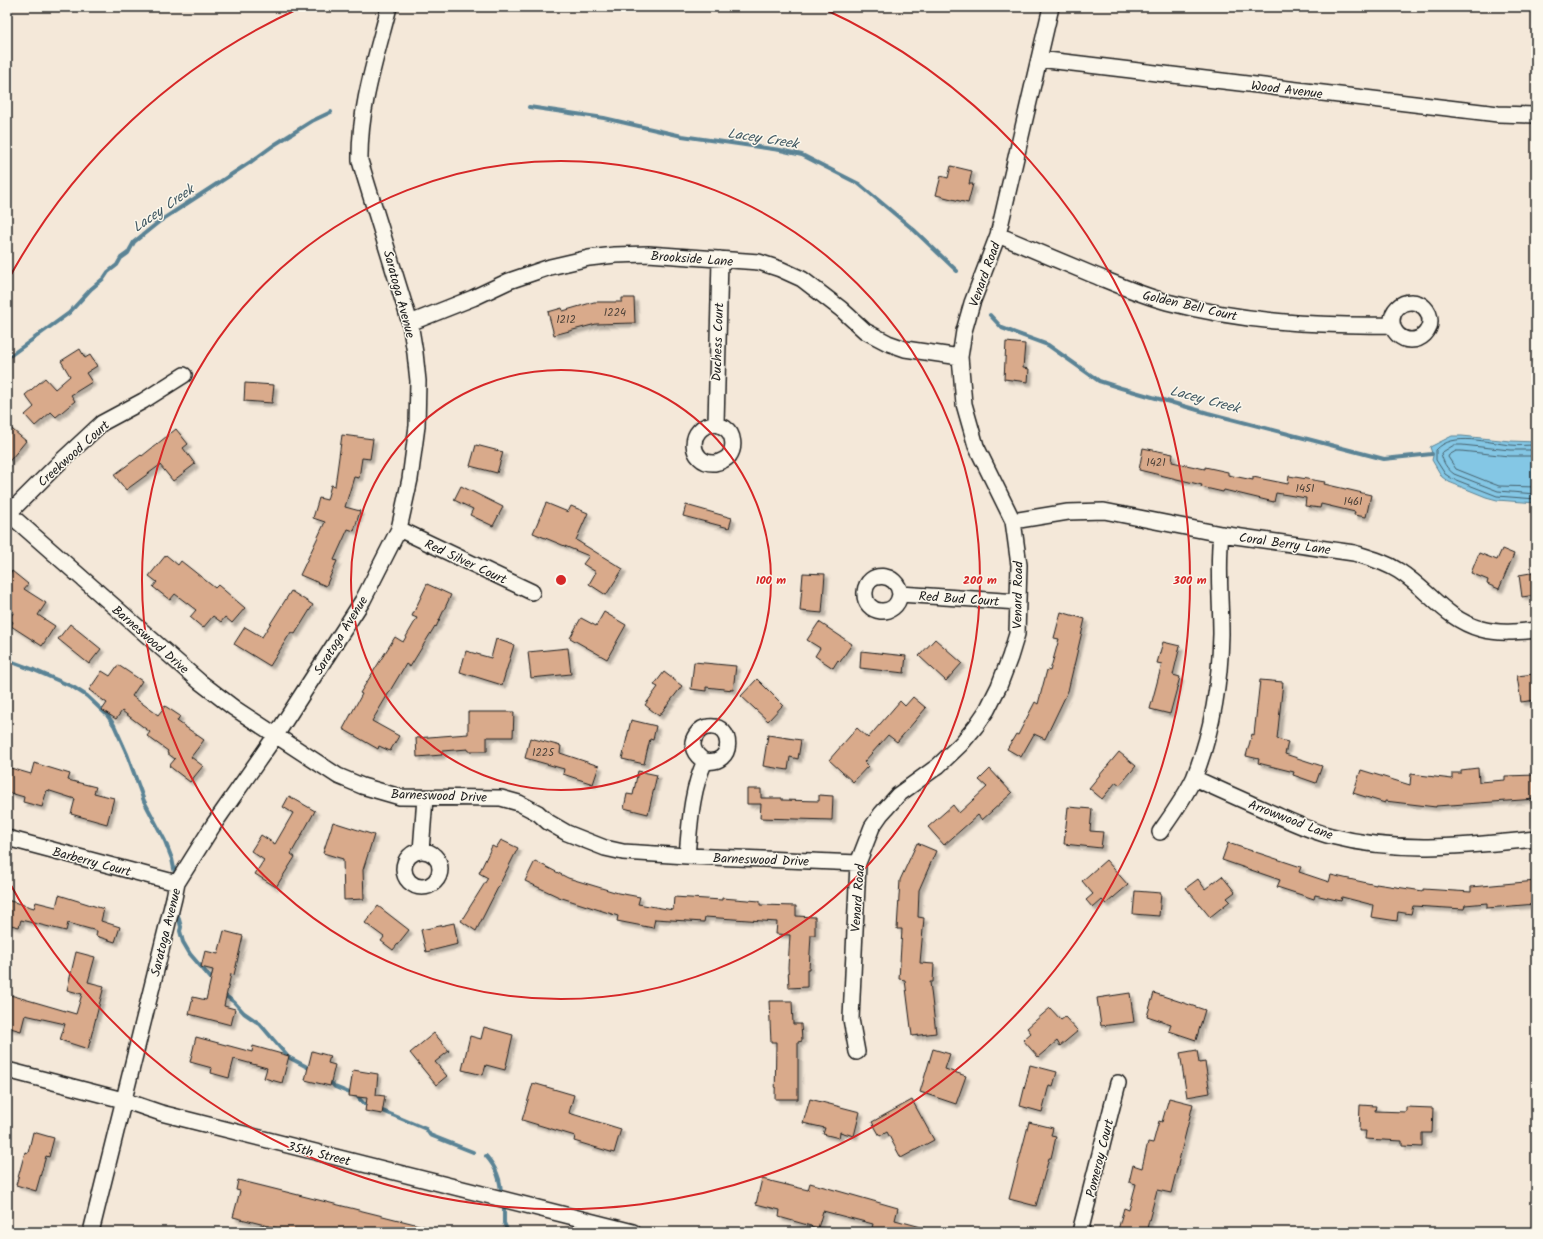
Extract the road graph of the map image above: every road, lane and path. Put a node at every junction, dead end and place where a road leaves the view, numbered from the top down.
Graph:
1 (389, 7) edge
2 (1051, 7) edge
3 (1039, 59) junction
4 (1535, 114) edge
5 (998, 235) junction
6 (720, 259) junction
7 (410, 323) junction
8 (1392, 325) dead end
9 (960, 357) junction
10 (184, 375) dead end
11 (716, 424) dead end
12 (8, 512) edge
13 (1013, 521) junction
14 (399, 529) junction
15 (1221, 534) junction
16 (532, 592) dead end
17 (900, 594) dead end
18 (1018, 602) junction
19 (1536, 630) edge
20 (276, 735) junction
21 (704, 761) dead end
22 (1194, 778) junction
23 (425, 798) junction
24 (1160, 832) dead end
25 (7, 838) edge
26 (1536, 839) edge
27 (420, 851) dead end
28 (687, 856) junction
29 (858, 863) junction
30 (176, 883) junction
31 (857, 1052) dead end
32 (7, 1070) edge
33 (1118, 1083) dead end
34 (123, 1100) junction
35 (91, 1232) edge
36 (633, 1232) edge
37 (1080, 1232) edge

1 - 7 street, Saratoga Avenue
2 - 3 street, Venard Road
3 - 4 street, Wood Avenue
3 - 5 street, Venard Road
5 - 8 street, Golden Bell Court
5 - 9 street, Venard Road
6 - 7 street, Brookside Lane
6 - 9 street, Brookside Lane
6 - 11 street, Duchess Court
7 - 14 street, Saratoga Avenue
9 - 13 street, Venard Road
10 - 12 street, Creekwood Court
12 - 20 street, Barneswood Drive
13 - 15 street, Coral Berry Lane
13 - 18 street, Venard Road
14 - 16 street, Red Silver Court
14 - 20 street, Saratoga Avenue
15 - 19 street, Coral Berry Lane
15 - 22 street
17 - 18 street, Red Bud Court
18 - 29 street, Venard Road
20 - 23 street, Barneswood Drive
20 - 30 street, Saratoga Avenue
21 - 28 street
22 - 24 street
22 - 26 street, Arrowwood Lane
23 - 27 street
23 - 28 street, Barneswood Drive
25 - 30 street, Barberry Court
28 - 29 street, Barneswood Drive
29 - 31 street, Venard Road
30 - 34 street, Saratoga Avenue
32 - 34 street, 35th Street
33 - 37 street, Pomeroy Court
34 - 35 street, Saratoga Avenue
34 - 36 street, 35th Street

